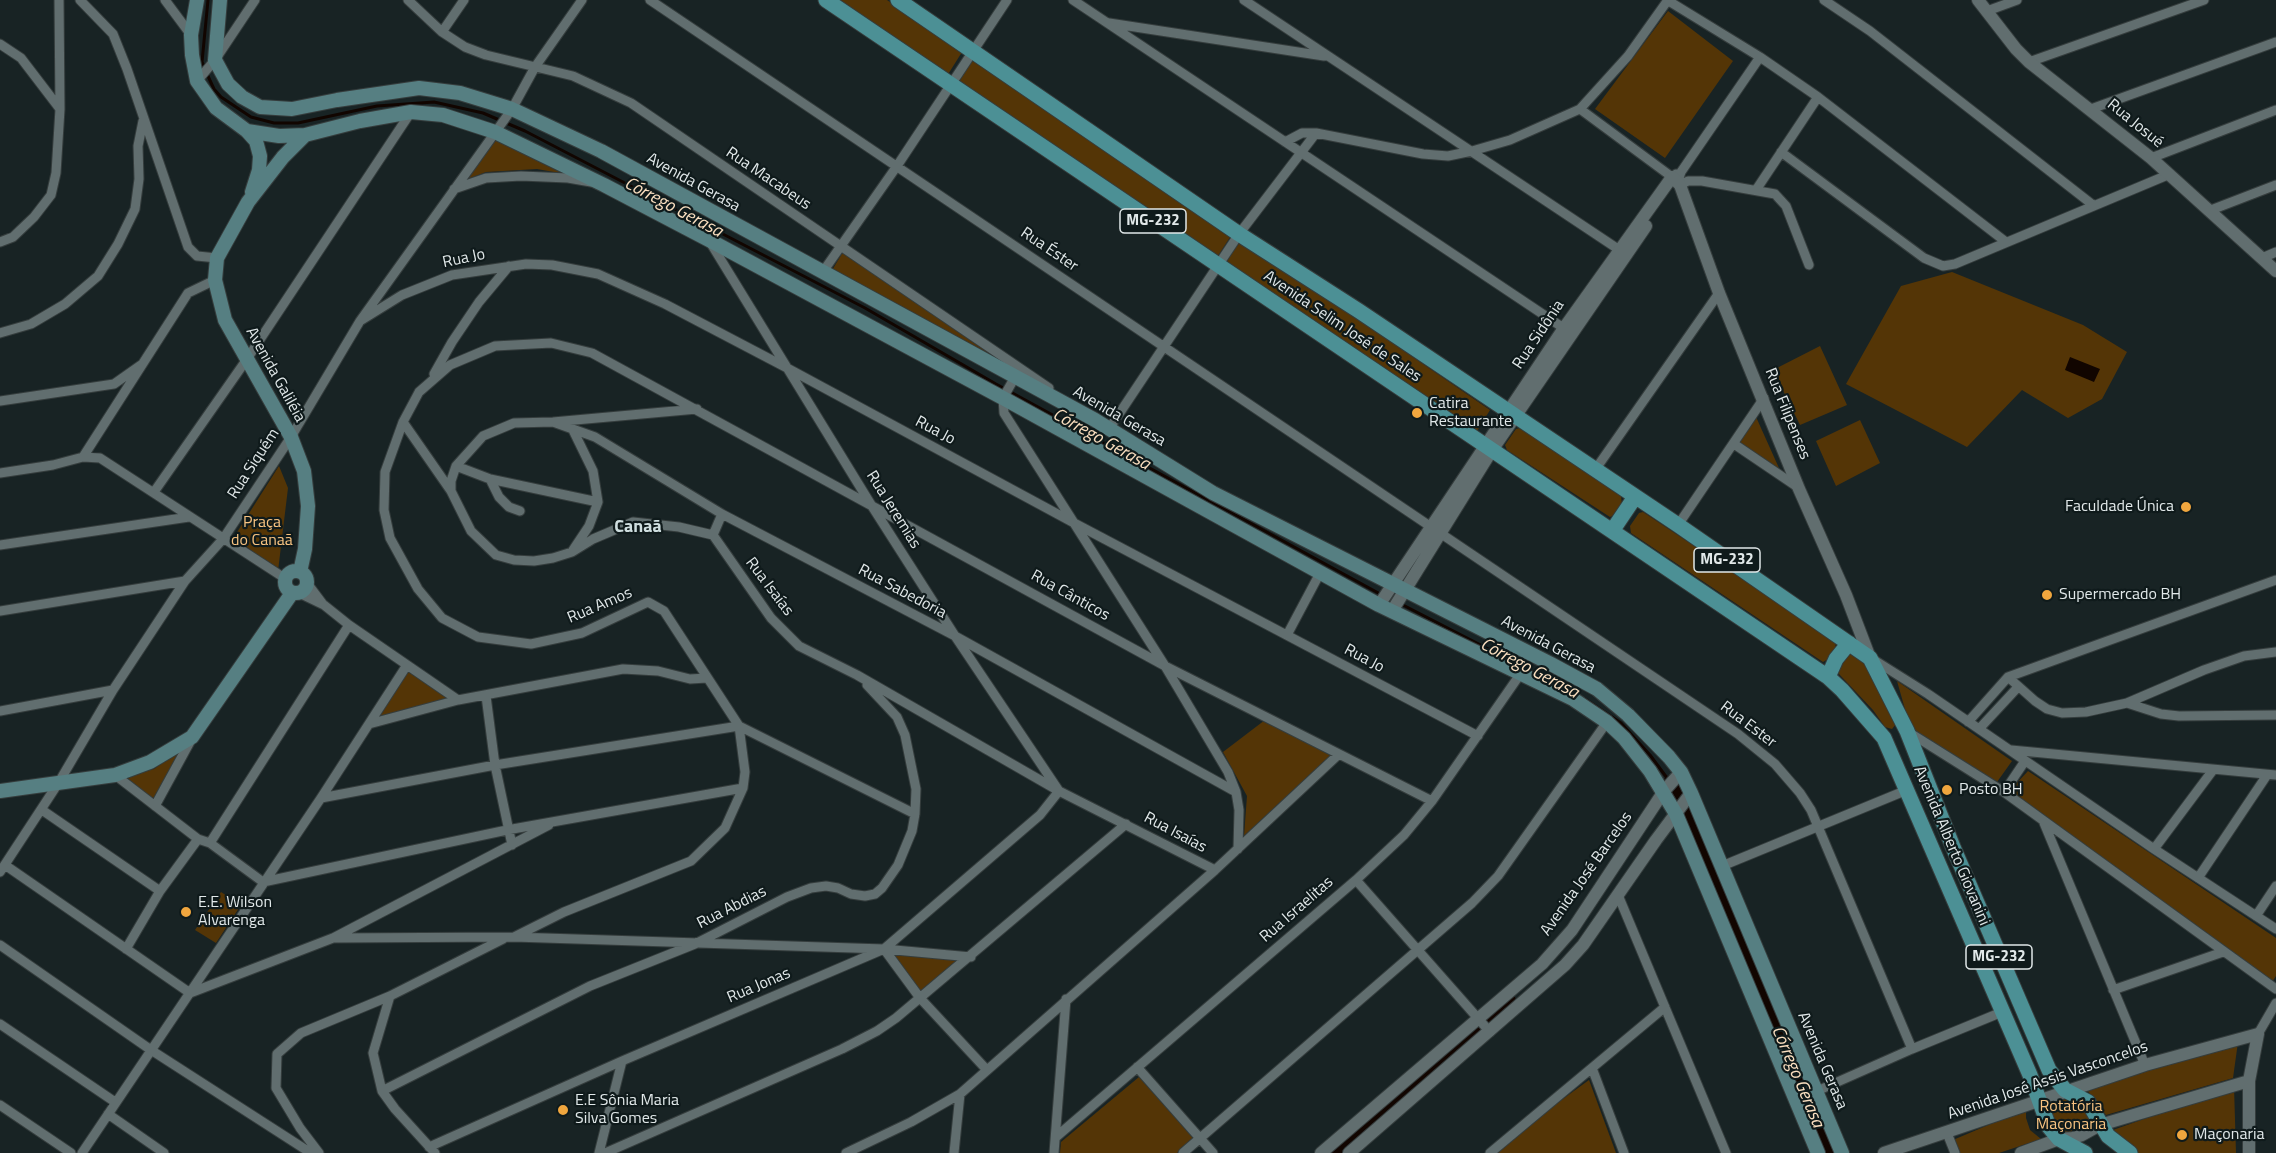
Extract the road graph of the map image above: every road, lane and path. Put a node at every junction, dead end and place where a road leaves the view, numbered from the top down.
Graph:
1 (59, 0) edge
2 (80, 0) edge
3 (165, 0) edge
4 (197, 0) edge
5 (220, 0) edge
6 (255, 0) edge
7 (408, 0) edge
8 (464, 0) edge
9 (582, 0) edge
10 (650, 0) edge
11 (825, 0) edge
12 (898, 0) edge
13 (1007, 0) edge
14 (1073, 0) edge
15 (1244, 0) edge
16 (1667, 0) edge
17 (1824, 0) edge
18 (1978, 0) edge
19 (2017, 0) edge
20 (2204, 0) edge
21 (1987, 11) junction
22 (1107, 22) junction
23 (442, 32) junction
24 (191, 35) junction
25 (2276, 42) edge
26 (0, 44) edge
27 (973, 51) junction
28 (1328, 57) junction
29 (1760, 57) junction
30 (2029, 62) junction
31 (211, 64) junction
32 (534, 67) junction
33 (199, 79) junction
34 (950, 84) junction
35 (1818, 97) junction
36 (60, 109) junction
37 (1580, 109) junction
38 (2091, 109) junction
39 (2276, 110) edge
40 (509, 111) junction
41 (411, 112) junction
42 (143, 120) junction
43 (497, 129) junction
44 (247, 131) junction
45 (1316, 133) junction
46 (305, 135) junction
47 (1285, 142) junction
48 (1472, 151) junction
49 (1300, 152) junction
50 (1781, 153) junction
51 (260, 156) junction
52 (283, 157) junction
53 (2151, 158) junction
54 (897, 166) junction
55 (2170, 174) junction
56 (1677, 179) junction
57 (603, 185) junction
58 (2276, 185) edge
59 (454, 189) junction
60 (1756, 190) junction
61 (248, 202) junction
62 (2093, 205) junction
63 (2211, 210) junction
64 (1239, 234) junction
65 (709, 240) junction
66 (0, 242) edge
67 (2007, 242) junction
68 (842, 246) junction
69 (1623, 252) junction
70 (2276, 252) edge
71 (217, 258) junction
72 (2262, 258) junction
73 (1809, 265) dead end
74 (509, 266) junction
75 (1218, 266) junction
76 (2276, 271) edge
77 (822, 273) junction
78 (215, 280) junction
79 (1719, 293) junction
80 (360, 321) junction
81 (1568, 331) junction
82 (0, 333) edge
83 (1163, 345) junction
84 (247, 359) junction
85 (145, 362) junction
86 (789, 369) junction
87 (1014, 379) junction
88 (431, 380) junction
89 (1004, 396) junction
90 (1764, 398) junction
91 (0, 401) edge
92 (697, 409) junction
93 (1511, 414) junction
94 (1095, 420) junction
95 (404, 422) junction
96 (553, 422) junction
97 (572, 428) junction
98 (1109, 429) junction
99 (291, 437) junction
100 (1734, 444) junction
101 (1488, 447) junction
102 (83, 457) junction
103 (456, 466) junction
104 (1595, 470) junction
105 (0, 472) edge
106 (490, 479) junction
107 (1800, 489) junction
108 (451, 491) junction
109 (154, 492) junction
110 (1635, 497) junction
111 (598, 502) junction
112 (870, 503) junction
113 (520, 511) dead end
114 (722, 514) junction
115 (189, 517) junction
116 (1076, 524) junction
117 (1677, 525) junction
118 (1435, 529) junction
119 (1612, 531) junction
120 (713, 535) junction
121 (223, 539) junction
122 (0, 545) edge
123 (572, 552) junction
124 (1320, 573) junction
125 (286, 579) joint
126 (185, 581) junction
127 (299, 585) junction
128 (2274, 585) edge
129 (1392, 597) junction
130 (0, 611) edge
131 (349, 625) junction
132 (1287, 635) junction
133 (955, 636) junction
134 (1849, 643) junction
135 (2276, 652) edge
136 (1870, 658) junction
137 (407, 665) junction
138 (1165, 666) junction
139 (1521, 674) junction
140 (857, 675) junction
141 (1828, 677) junction
142 (2008, 677) junction
143 (706, 678) junction
144 (2018, 687) junction
145 (113, 690) junction
146 (486, 696) junction
147 (458, 700) junction
148 (2127, 703) junction
149 (0, 711) edge
150 (2276, 715) edge
151 (1607, 722) junction
152 (1968, 722) junction
153 (369, 724) junction
154 (739, 726) junction
155 (1979, 729) junction
156 (1908, 731) junction
157 (1478, 736) junction
158 (192, 737) junction
159 (1884, 738) junction
160 (2008, 750) junction
161 (1339, 754) junction
162 (2025, 761) junction
163 (495, 765) junction
164 (2213, 770) junction
165 (115, 775) junction
166 (2271, 775) edge
167 (59, 782) junction
168 (1671, 784) junction
169 (743, 788) junction
170 (1059, 790) junction
171 (1907, 790) junction
172 (0, 791) edge
173 (1236, 792) junction
174 (2004, 792) junction
175 (321, 798) junction
176 (1432, 801) junction
177 (1681, 805) junction
178 (155, 806) junction
179 (42, 810) junction
180 (915, 814) junction
181 (558, 820) junction
182 (2043, 821) junction
183 (1126, 824) junction
184 (1818, 826) junction
185 (507, 830) junction
186 (198, 839) junction
187 (210, 843) junction
188 (512, 845) junction
189 (1953, 847) junction
190 (1238, 849) junction
191 (2154, 849) junction
192 (1935, 855) junction
193 (1722, 866) junction
194 (2, 869) edge
195 (1215, 870) junction
196 (2198, 878) junction
197 (1356, 880) junction
198 (263, 882) junction
199 (2276, 886) edge
200 (160, 891) junction
201 (1618, 895) junction
202 (2256, 916) junction
203 (2276, 929) edge
204 (510, 937) junction
205 (333, 938) junction
206 (695, 944) junction
207 (0, 945) edge
208 (126, 949) junction
209 (884, 950) junction
210 (1418, 950) junction
211 (2223, 952) junction
212 (970, 957) junction
213 (2276, 989) edge
214 (2112, 990) junction
215 (190, 993) junction
216 (390, 996) junction
217 (920, 998) junction
218 (1066, 999) junction
219 (2276, 1003) edge
220 (1665, 1007) junction
221 (2002, 1012) junction
222 (0, 1024) edge
223 (1484, 1026) junction
224 (2258, 1034) junction
225 (1912, 1049) junction
226 (151, 1050) junction
227 (621, 1061) junction
228 (2145, 1065) junction
229 (1137, 1067) junction
230 (1592, 1068) junction
231 (986, 1069) junction
232 (2249, 1081) junction
233 (2065, 1090) junction
234 (382, 1091) junction
235 (1817, 1091) junction
236 (960, 1094) junction
237 (2040, 1100) junction
238 (115, 1102) junction
239 (0, 1105) edge
240 (108, 1114) junction
241 (2100, 1125) junction
242 (1947, 1133) junction
243 (1056, 1137) junction
244 (1200, 1137) junction
245 (2061, 1146) edge
246 (432, 1150) edge
247 (857, 1150) edge
248 (72, 1153) edge
249 (82, 1153) edge
250 (164, 1153) edge
251 (311, 1153) edge
252 (319, 1153) edge
253 (599, 1153) edge
254 (605, 1153) edge
255 (846, 1153) edge
256 (954, 1153) edge
257 (1054, 1153) edge
258 (1183, 1153) edge
259 (1213, 1153) edge
260 (1321, 1153) edge
261 (1349, 1153) edge
262 (1490, 1153) edge
263 (1624, 1153) edge
264 (1726, 1153) edge
265 (1818, 1153) edge
266 (1842, 1153) edge
267 (1884, 1153) edge
268 (1955, 1153) edge
269 (2021, 1153) edge
270 (2085, 1153) edge
271 (2130, 1153) edge
272 (2249, 1153) edge

1 - 36 street
2 - 42 street
3 - 24 street
4 - 24 main road, Avenida Gerasa
5 - 31 main road
6 - 31 street
7 - 23 street, Rua Macabeus
8 - 23 street
9 - 32 street
10 - 54 street, Rua Éster
11 - 34 main road, Avenida Selim José de Sales / MG-232
12 - 27 main road, Avenida Selim José de Sales / MG-232
13 - 27 street
14 - 22 street
15 - 28 street
16 - 29 street
16 - 37 street
17 - 62 street
18 - 21 street, Rua Josué
19 - 21 street
20 - 30 street
21 - 30 street, Rua Josué
22 - 28 street
22 - 47 street
23 - 32 street, Rua Macabeus
24 - 33 main road, Avenida Gerasa
25 - 38 street
26 - 36 street
27 - 34 street
27 - 64 main road, Avenida Selim José de Sales / MG-232
28 - 48 street
29 - 35 street
29 - 56 street, Rua Sidônia
30 - 38 street, Rua Josué
31 - 33 street
31 - 40 main road, Avenida Gerasa
32 - 40 street
32 - 68 street, Rua Macabeus
33 - 44 main road, Avenida Gerasa
34 - 54 street
34 - 75 main road, Avenida Selim José de Sales / MG-232
35 - 50 street
35 - 67 street
36 - 66 street
37 - 48 street
37 - 56 street
38 - 53 street, Rua Josué
39 - 53 street
40 - 43 street
40 - 77 main road, Avenida Gerasa
41 - 43 main road, Avenida Gerasa
41 - 46 main road, Avenida Gerasa
41 - 84 street
42 - 71 street
42 - 82 street
43 - 57 main road, Avenida Gerasa
43 - 59 street, Rua Siquém
44 - 46 main road, Avenida Gerasa
44 - 51 main road
45 - 47 street
45 - 48 street
45 - 49 street
46 - 52 main road, Avenida Galiléia
47 - 49 street
48 - 69 street
49 - 64 street
49 - 81 street
50 - 60 street
50 - 67 street
51 - 52 main road
51 - 61 main road, Avenida Galiléia
52 - 61 main road, Avenida Galiléia
53 - 55 street, Rua Josué
54 - 68 street
54 - 83 street, Rua Éster
55 - 62 street
55 - 63 street, Rua Josué
56 - 60 street
56 - 69 street, Rua Sidônia
56 - 79 street, Rua Filipenses
57 - 59 street
57 - 65 main road, Avenida Gerasa
58 - 63 street
59 - 80 street, Rua Siquém
60 - 73 street
61 - 71 main road, Avenida Galiléia
62 - 67 street
63 - 72 street, Rua Josué
64 - 75 street
64 - 93 main road, Avenida Selim José de Sales / MG-232
65 - 86 street, Rua Jeremias
65 - 89 main road, Avenida Gerasa
68 - 77 street
68 - 94 street, Rua Macabeus
69 - 81 street, Rua Sidônia
70 - 72 street
71 - 78 main road, Avenida Galiléia
72 - 76 street, Rua Josué
74 - 80 street, Rua Jo
74 - 86 street, Rua Jo
74 - 88 street, Rua Amos
75 - 83 street
75 - 101 main road, Avenida Selim José de Sales / MG-232
77 - 87 main road, Avenida Gerasa
78 - 84 main road, Avenida Galiléia
78 - 85 street
79 - 90 street, Rua Filipenses
79 - 104 street
80 - 99 street, Rua Siquém
81 - 93 street, Rua Sidônia
83 - 98 street
83 - 118 street, Rua Éster
84 - 99 main road, Avenida Galiléia
84 - 109 street
85 - 91 street
85 - 102 street
86 - 112 street, Rua Jeremias
86 - 116 street, Rua Jo
87 - 89 street
87 - 94 main road, Avenida Gerasa
88 - 92 street, Rua Amos
88 - 95 street, Rua Amos
89 - 116 street
89 - 124 main road, Avenida Gerasa
90 - 100 street
90 - 107 street, Rua Filipenses
92 - 96 street
92 - 112 street, Rua Cânticos
93 - 101 street, Rua Sidônia
93 - 104 main road, Avenida Selim José de Sales / MG-232
94 - 98 main road, Avenida Gerasa
95 - 108 street
95 - 143 street, Rua Amos
96 - 97 street, Rua Sabedoria
96 - 103 street
97 - 111 street
97 - 114 street, Rua Sabedoria
98 - 129 main road, Avenida Gerasa
99 - 121 street, Rua Siquém
99 - 127 main road, Avenida Galiléia
100 - 107 street
100 - 117 street
101 - 118 street, Rua Sidônia
101 - 119 main road, Avenida Selim José de Sales / MG-232
102 - 105 street
102 - 109 street
103 - 106 street
103 - 108 street
104 - 110 main road, Avenida Selim José de Sales / MG-232
106 - 111 street
106 - 113 street
107 - 136 street, Rua Filipenses
108 - 123 street
109 - 115 street
110 - 117 main road, Avenida Selim José de Sales / MG-232
110 - 119 main road
111 - 123 street
112 - 133 street, Rua Jeremias
112 - 138 street, Rua Cânticos
114 - 120 street
114 - 133 street, Rua Sabedoria
115 - 121 street
115 - 122 street
116 - 132 street, Rua Jo
116 - 138 street
117 - 134 main road, Avenida Selim José de Sales / MG-232
118 - 129 street, Rua Sidônia
118 - 184 street, Rua Ester
119 - 141 main road, Avenida Selim José de Sales / MG-232
120 - 123 street
120 - 140 street, Rua Isaías
121 - 125 street
121 - 126 street, Rua Siquém
124 - 129 main road, Avenida Gerasa
124 - 132 street
125 - 127 main road
126 - 130 street
126 - 145 street, Rua Siquém
127 - 131 street
127 - 158 main road, Avenida Galiléia
128 - 142 street
129 - 139 main road, Avenida Gerasa
129 - 168 main road, Avenida Gerasa
131 - 137 street
131 - 187 street
132 - 157 street, Rua Jo
133 - 170 street, Rua Jeremias
133 - 173 street, Rua Sabedoria
134 - 136 main road, Avenida Selim José de Sales / MG-232
134 - 141 main road
135 - 148 street
136 - 152 street
136 - 156 main road, Avenida Selim José de Sales / MG-232
137 - 147 street
137 - 153 street
138 - 161 street, Rua Cânticos
138 - 173 street
139 - 151 main road, Avenida Gerasa
139 - 157 street, Rua Israelitas
140 - 170 street, Rua Isaías
140 - 180 street, Rua Abdias
141 - 159 main road, Avenida Selim José de Sales / MG-232
142 - 144 street
142 - 152 street
143 - 146 street
143 - 154 street, Rua Amos
144 - 148 street
144 - 155 street
145 - 149 street
145 - 167 street, Rua Siquém
146 - 147 street
146 - 163 street
147 - 153 street
148 - 150 street
151 - 168 main road, Avenida Gerasa
151 - 210 street
152 - 155 street
153 - 175 street
154 - 163 street
154 - 169 street, Rua Amos
154 - 180 street
155 - 160 street
156 - 159 main road
156 - 174 street
156 - 189 main road, Avenida Alberto Giovanini / MG-232
157 - 176 street, Rua Israelitas
158 - 165 main road, Avenida Galiléia
158 - 178 street
159 - 171 main road, Avenida Alberto Giovanini / MG-232
160 - 162 street
160 - 164 street
161 - 176 street, Rua Cânticos
161 - 190 street
162 - 174 street
162 - 191 street
163 - 175 street
163 - 185 street
164 - 166 street
164 - 191 street
165 - 167 main road, Avenida Galiléia
165 - 178 street
166 - 196 street
167 - 172 main road, Avenida Galiléia
167 - 179 street, Rua Siquém
168 - 177 main road, Avenida Gerasa
168 - 177 main road
168 - 223 street, Avenida José Barcelos
169 - 181 street
169 - 204 street, Rua Amos
170 - 183 street, Rua Isaías
170 - 209 street, Rua Jonas
171 - 184 street
171 - 192 main road, Avenida Alberto Giovanini / MG-232
173 - 190 street
174 - 182 street
175 - 198 street
176 - 197 street, Rua Israelitas
177 - 193 main road, Avenida Gerasa
177 - 201 street, Avenida José Barcelos
177 - 265 main road, Avenida Gerasa
178 - 186 street
179 - 194 street, Rua Siquém
179 - 200 street
180 - 206 street, Rua Abdias
181 - 185 street
181 - 188 street
182 - 211 street
182 - 214 street
183 - 195 street, Rua Isaías
183 - 212 street
184 - 193 street
184 - 225 street, Rua Ester
185 - 188 street
185 - 198 street
186 - 187 street
186 - 200 street
187 - 198 street
188 - 205 street
189 - 192 main road
189 - 233 main road, Avenida Alberto Giovanini / MG-232
190 - 195 street
191 - 196 street
192 - 221 main road, Avenida Alberto Giovanini / MG-232
193 - 235 main road, Avenida Gerasa
194 - 208 street
195 - 218 street
196 - 202 street
197 - 210 street
197 - 229 street, Rua Israelitas
198 - 215 street
199 - 202 street
200 - 208 street
201 - 220 street
201 - 223 street, Avenida José Barcelos
202 - 203 street
204 - 205 street
204 - 206 street
204 - 216 street, Rua Amos
205 - 215 street
206 - 209 street
206 - 234 street, Rua Abdias
207 - 226 street
208 - 215 street
209 - 212 street
209 - 217 street
209 - 227 street, Rua Jonas
210 - 223 street
210 - 244 street
211 - 213 street
211 - 214 street
212 - 217 street
214 - 228 street
215 - 226 street
216 - 234 street
216 - 252 street, Rua Amos
217 - 231 street
217 - 254 street
218 - 231 street
218 - 243 street
219 - 224 street
220 - 230 street
220 - 264 street
221 - 225 street
221 - 237 main road, Avenida Alberto Giovanini / MG-232
222 - 238 street
223 - 260 street, Avenida José Barcelos
223 - 261 street, Avenida José Barcelos
224 - 228 street, Avenida José Assis Vasconcelos
224 - 232 street
225 - 235 street
226 - 238 street
226 - 251 street
227 - 246 street, Rua Jonas
227 - 253 street
228 - 233 street, Avenida José Assis Vasconcelos
229 - 243 street, Rua Israelitas
229 - 244 street
230 - 262 street
230 - 263 street
231 - 236 street
232 - 241 street
232 - 272 street
233 - 237 street, Avenida José Assis Vasconcelos
233 - 241 main road, Avenida Alberto Giovanini / MG-232
234 - 246 street
235 - 266 main road, Avenida Gerasa
236 - 247 street
236 - 256 street
237 - 242 street, Avenida José Assis Vasconcelos
237 - 245 main road, Avenida Alberto Giovanini / MG-232
238 - 240 street
239 - 248 street
240 - 249 street
240 - 250 street
241 - 245 street
241 - 271 main road, Avenida Alberto Giovanini / MG-232
242 - 267 street, Avenida José Assis Vasconcelos
242 - 268 street
243 - 257 street
244 - 258 street
244 - 259 street
245 - 269 street
245 - 270 main road
247 - 255 street

